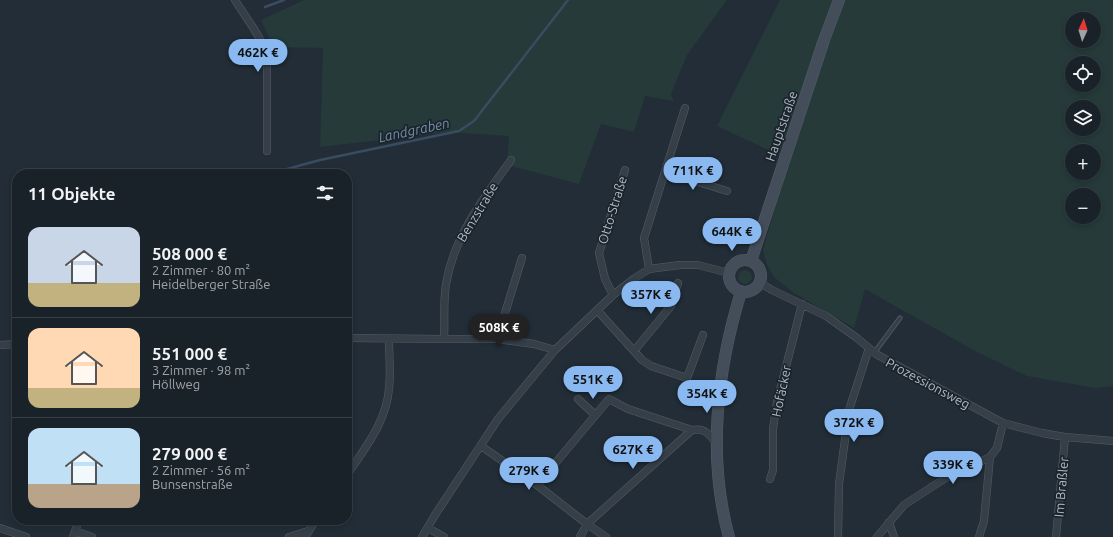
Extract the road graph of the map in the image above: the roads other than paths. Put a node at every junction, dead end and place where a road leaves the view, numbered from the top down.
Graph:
1 (235, 0) edge
2 (839, 0) edge
3 (685, 108) dead end
4 (267, 151) dead end
5 (511, 160) dead end
6 (625, 170) dead end
7 (666, 172) junction
8 (727, 191) dead end
9 (522, 258) dead end
10 (751, 261) junction
11 (649, 269) junction
12 (729, 272) junction
13 (678, 283) dead end
14 (760, 283) junction
15 (741, 292) junction
16 (613, 295) junction
17 (802, 304) junction
18 (597, 310) junction
19 (900, 318) dead end
20 (703, 335) dead end
21 (352, 338) edge
22 (389, 339) junction
23 (444, 339) junction
24 (497, 339) junction
25 (12, 344) edge
26 (0, 345) edge
27 (555, 350) junction
28 (871, 350) junction
29 (634, 351) junction
30 (578, 399) dead end
31 (595, 415) junction
32 (1003, 423) junction
33 (692, 430) junction
34 (1065, 437) junction
35 (1113, 440) edge
36 (718, 445) junction
37 (481, 446) junction
38 (990, 457) junction
39 (352, 468) edge
40 (770, 478) dead end
41 (537, 485) junction
42 (889, 522) junction
43 (587, 524) junction
44 (312, 525) edge
45 (0, 528) edge
46 (428, 528) junction
47 (74, 534) edge
48 (306, 534) edge
49 (26, 537) edge
50 (92, 537) edge
51 (289, 537) edge
52 (422, 537) edge
53 (444, 537) edge
54 (580, 537) edge
55 (606, 537) edge
56 (729, 537) edge
57 (838, 537) edge
58 (877, 537) edge
59 (894, 537) edge
60 (978, 537) edge
61 (1056, 537) edge

1 - 4 street
2 - 10 main road, Hauptstraße
3 - 7 street
5 - 23 street, Benzstraße
6 - 16 street, Otto-Straße
7 - 8 street
7 - 11 street
9 - 24 street
10 - 12 main road
10 - 14 main road
11 - 12 street
11 - 16 street
12 - 15 main road
13 - 29 street
14 - 15 main road
14 - 17 street, Prozessionsweg
15 - 36 main road
16 - 18 street
17 - 28 street, Prozessionsweg
17 - 40 street, Hofäcker
18 - 27 street
18 - 29 street
19 - 28 lane
20 - 29 street
21 - 22 street
22 - 23 street
22 - 39 street
23 - 24 street
24 - 27 street
25 - 26 street
27 - 37 street
28 - 32 street, Prozessionsweg
28 - 57 street
30 - 31 street
31 - 33 street
31 - 41 street
32 - 34 street, Prozessionsweg
32 - 38 street
33 - 36 street
33 - 43 street
34 - 35 street, Prozessionsweg
34 - 61 street, Im Braßler
36 - 56 main road
37 - 41 street
37 - 46 street
38 - 42 street
38 - 60 street
41 - 43 street
42 - 58 street
42 - 59 street
43 - 54 street
43 - 55 street
44 - 48 street
45 - 49 street
46 - 52 street
46 - 53 street
47 - 50 street
48 - 51 street

